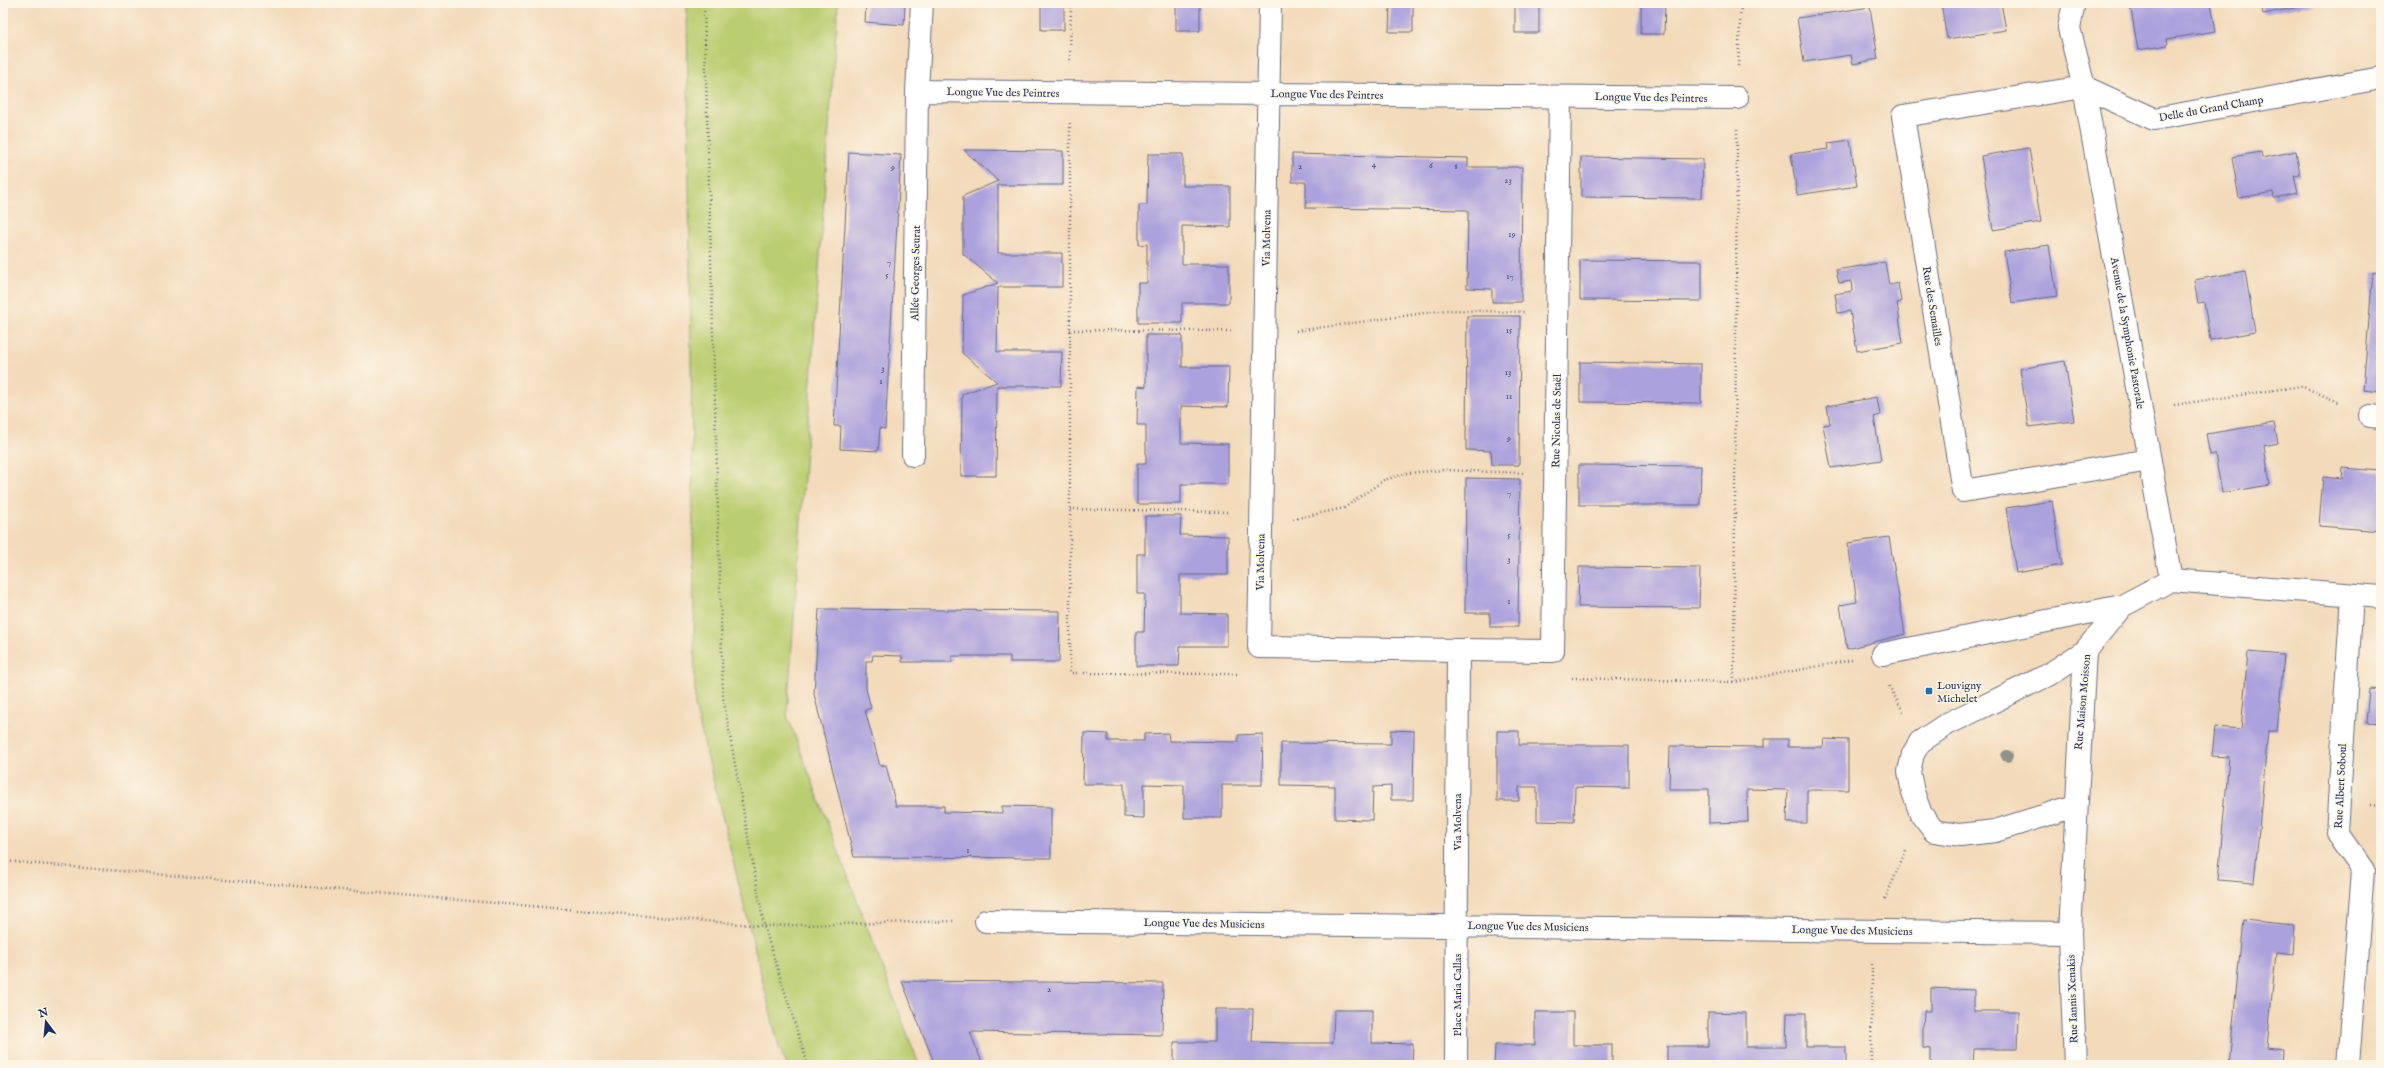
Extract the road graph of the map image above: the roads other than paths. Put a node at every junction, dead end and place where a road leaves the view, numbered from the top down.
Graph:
1 (922, 3) edge
2 (1270, 3) edge
3 (2074, 3) edge
4 (2381, 78) edge
5 (2084, 87) junction
6 (917, 91) junction
7 (1268, 94) junction
8 (1560, 97) junction
9 (1737, 98) road end
10 (913, 455) dead end
11 (2150, 460) junction
12 (2171, 580) junction
13 (2352, 595) junction
14 (2381, 597) edge
15 (2122, 606) junction
16 (1458, 650) junction
17 (2085, 652) junction
18 (1877, 655) road end
19 (2075, 806) junction
20 (986, 921) road end
21 (1457, 926) junction
22 (2070, 933) junction
23 (1456, 1065) edge
24 (2074, 1065) edge
25 (2348, 1065) edge

1 - 6 street, Allée Georges Seurat
2 - 7 street, Via Molvena
3 - 5 street
4 - 5 street, Delle du Grand Champ
5 - 11 street, Avenue de la Symphonie Pastorale
5 - 11 street, Rue des Semailles
6 - 7 street, Longue Vue des Peintres
6 - 10 street, Allée Georges Seurat
7 - 8 street, Longue Vue des Peintres
7 - 16 street, Via Molvena
8 - 9 street, Longue Vue des Peintres
8 - 16 street, Rue Nicolas de Staël
11 - 12 street, Avenue de la Symphonie Pastorale
12 - 13 street
12 - 15 street, Rue Maison Moisson
13 - 14 street
13 - 25 street, Rue Albert Soboul
15 - 17 street, Rue Maison Moisson
15 - 18 street
16 - 21 street, Via Molvena
17 - 19 street, Rue Maison Moisson
17 - 19 street
19 - 22 street, Rue Maison Moisson
20 - 21 street, Longue Vue des Musiciens
21 - 22 street, Longue Vue des Musiciens
21 - 23 street, Place Maria Callas
22 - 24 street, Rue Iannis Xenakis

